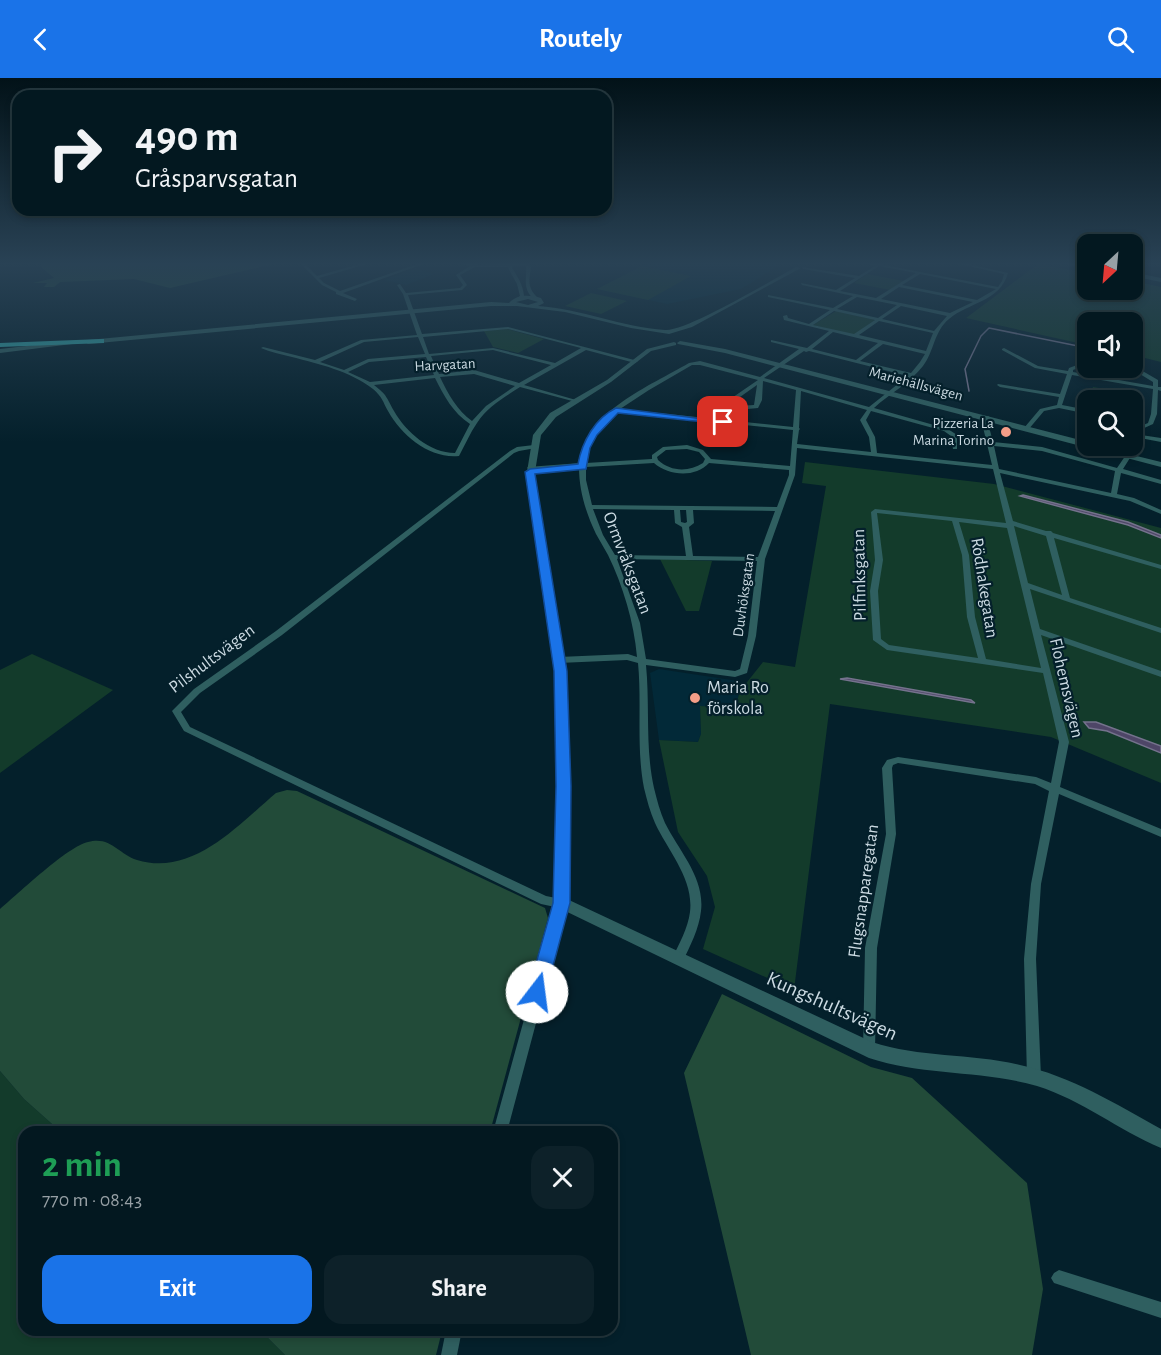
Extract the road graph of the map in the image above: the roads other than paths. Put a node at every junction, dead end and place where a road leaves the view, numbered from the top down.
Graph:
1 (296, 323) edge
2 (418, 323) edge
3 (613, 323) edge
4 (697, 323) edge
5 (800, 323) edge
6 (814, 323) edge
7 (875, 323) edge
8 (891, 323) edge
9 (943, 323) edge
10 (810, 325) junction
11 (690, 326) junction
12 (631, 327) junction
13 (832, 331) junction
14 (666, 332) junction
15 (934, 332) junction
16 (421, 336) junction
17 (686, 336) junction
18 (855, 336) junction
19 (101, 340) junction
20 (654, 341) junction
21 (773, 341) dead end
22 (882, 342) junction
23 (677, 343) junction
24 (68, 344) joint
25 (0, 345) edge
26 (707, 347) junction
27 (263, 348) dead end
28 (585, 348) junction
29 (807, 349) junction
30 (1004, 349) dead end
31 (0, 352) edge
32 (928, 353) junction
33 (428, 355) junction
34 (635, 361) junction
35 (315, 362) junction
36 (857, 362) junction
37 (556, 365) junction
38 (782, 365) junction
39 (1077, 365) edge
40 (344, 372) junction
41 (1143, 372) edge
42 (1070, 373) junction
43 (912, 375) junction
44 (436, 376) junction
45 (761, 380) junction
46 (368, 384) junction
47 (1000, 384) dead end
48 (521, 387) junction
49 (799, 389) junction
50 (1159, 389) edge
51 (890, 393) junction
52 (1062, 396) junction
53 (572, 402) junction
54 (1059, 406) junction
55 (870, 409) junction
56 (616, 410) junction
57 (1077, 410) edge
58 (1158, 414) edge
59 (987, 419) junction
60 (1143, 423) edge
61 (473, 424) junction
62 (1150, 424) junction
63 (1143, 427) edge
64 (797, 429) junction
65 (1026, 429) junction
66 (1143, 437) edge
67 (1161, 440) edge
68 (1077, 442) edge
69 (990, 444) junction
70 (796, 446) junction
71 (534, 447) junction
72 (955, 448) dead end
73 (874, 454) junction
74 (1127, 456) joint
75 (654, 461) junction
76 (708, 461) junction
77 (1161, 465) edge
78 (583, 467) junction
79 (793, 468) junction
80 (997, 468) junction
81 (530, 470) junction
82 (1119, 470) junction
83 (1161, 482) edge
84 (1114, 495) junction
85 (589, 507) junction
86 (677, 508) junction
87 (689, 508) junction
88 (780, 509) junction
89 (1161, 512) edge
90 (954, 519) junction
91 (1011, 524) junction
92 (685, 526) junction
93 (1049, 532) junction
94 (612, 557) junction
95 (690, 558) junction
96 (761, 559) junction
97 (1161, 567) edge
98 (1026, 585) junction
99 (1067, 599) junction
100 (1036, 630) junction
101 (1161, 631) edge
102 (640, 661) junction
103 (983, 662) junction
104 (559, 663) junction
105 (1045, 670) junction
106 (1161, 674) edge
107 (1055, 789) junction
108 (1161, 833) edge
109 (562, 903) junction
110 (678, 959) junction
111 (869, 1050) junction
112 (1034, 1077) junction
113 (502, 1126) edge
114 (1161, 1139) edge
115 (1059, 1278) dead end
116 (1161, 1310) edge
117 (453, 1336) edge
118 (449, 1355) edge

1 - 19 street
2 - 16 street
3 - 12 street
4 - 11 street
5 - 10 street
6 - 10 street
7 - 18 street
8 - 15 street
9 - 15 street
10 - 13 street
11 - 14 street
11 - 17 street
12 - 14 street, Mariehällsvägen
12 - 20 street
13 - 18 street
13 - 29 street
14 - 17 street, Mariehällsvägen
14 - 20 street
15 - 32 street
16 - 28 street
16 - 33 street
16 - 35 street
17 - 23 street
17 - 26 street, Mariehällsvägen
18 - 22 street
19 - 24 street
19 - 25 main road
20 - 23 street
20 - 34 street
21 - 29 street
22 - 32 street
22 - 36 street
23 - 26 street, Mariehällsvägen
24 - 31 main road
26 - 38 street, Mariehällsvägen
27 - 35 street
28 - 34 street
28 - 37 street
29 - 36 street
29 - 38 street
30 - 42 street
32 - 43 street
33 - 37 street
33 - 40 street
33 - 44 street
34 - 53 street
35 - 40 street
36 - 43 street
37 - 48 street
38 - 45 street
38 - 51 street, Mariehällsvägen
39 - 42 street
40 - 46 street
41 - 50 street
42 - 50 street
42 - 52 street
43 - 51 street
44 - 46 street, Harvgatan
44 - 48 street, Harvgatan
44 - 61 street
45 - 45 street
45 - 49 street
45 - 56 street, Ormvråksgatan
46 - 61 street
47 - 52 street
48 - 53 street, Harvgatan
48 - 61 street
49 - 55 street
49 - 64 street, Duvhöksgatan
50 - 58 street
51 - 55 street
51 - 59 street, Mariehällsvägen
52 - 54 street
53 - 71 street
54 - 57 street
54 - 65 street
55 - 72 street
55 - 73 street
56 - 64 street
56 - 78 street, Ormvråksgatan
58 - 62 street
59 - 65 street, Mariehällsvägen
59 - 69 street, Flohemsvägen
60 - 62 street
62 - 63 street
64 - 70 street, Duvhöksgatan
65 - 68 street, Mariehällsvägen
66 - 67 street
69 - 80 street, Flohemsvägen
69 - 82 street
70 - 73 street
70 - 79 street, Duvhöksgatan
71 - 81 street
71 - 109 street, Pilshultsvägen
73 - 80 street
74 - 77 street, Mariehällsvägen
74 - 82 street
75 - 76 street
75 - 76 street
75 - 78 street
76 - 79 street
78 - 81 street
78 - 85 street, Ormvråksgatan
79 - 88 street, Duvhöksgatan
80 - 84 street
80 - 91 street, Flohemsvägen
81 - 104 street
82 - 83 street
82 - 84 street
84 - 89 street
85 - 86 street
85 - 94 street, Ormvråksgatan
86 - 87 street
86 - 92 street
87 - 88 street
87 - 92 street
88 - 96 street, Duvhöksgatan
90 - 91 street, Pilfinksgatan
90 - 103 street, Rödhakegatan
90 - 103 street, Pilfinksgatan
91 - 93 street, Pilfinksgatan
91 - 98 street, Flohemsvägen
92 - 95 street
93 - 97 street, Pilfinksgatan
93 - 99 street
94 - 95 street
94 - 102 street, Ormvråksgatan
95 - 96 street
96 - 102 street, Duvhöksgatan
98 - 99 street
98 - 100 street, Flohemsvägen
99 - 101 street
100 - 105 street, Flohemsvägen
100 - 106 street
102 - 104 street, Duvhöksgatan
102 - 110 street, Ormvråksgatan
103 - 105 street, Pilfinksgatan
104 - 109 street
105 - 107 street, Flohemsvägen
107 - 108 street
107 - 111 street, Flugsnapparegatan
107 - 112 street, Flohemsvägen
109 - 110 street, Kungshultsvägen
109 - 113 street
110 - 111 street, Kungshultsvägen
111 - 112 street, Kungshultsvägen
112 - 114 street, Kungshultsvägen
115 - 116 street
117 - 118 street

